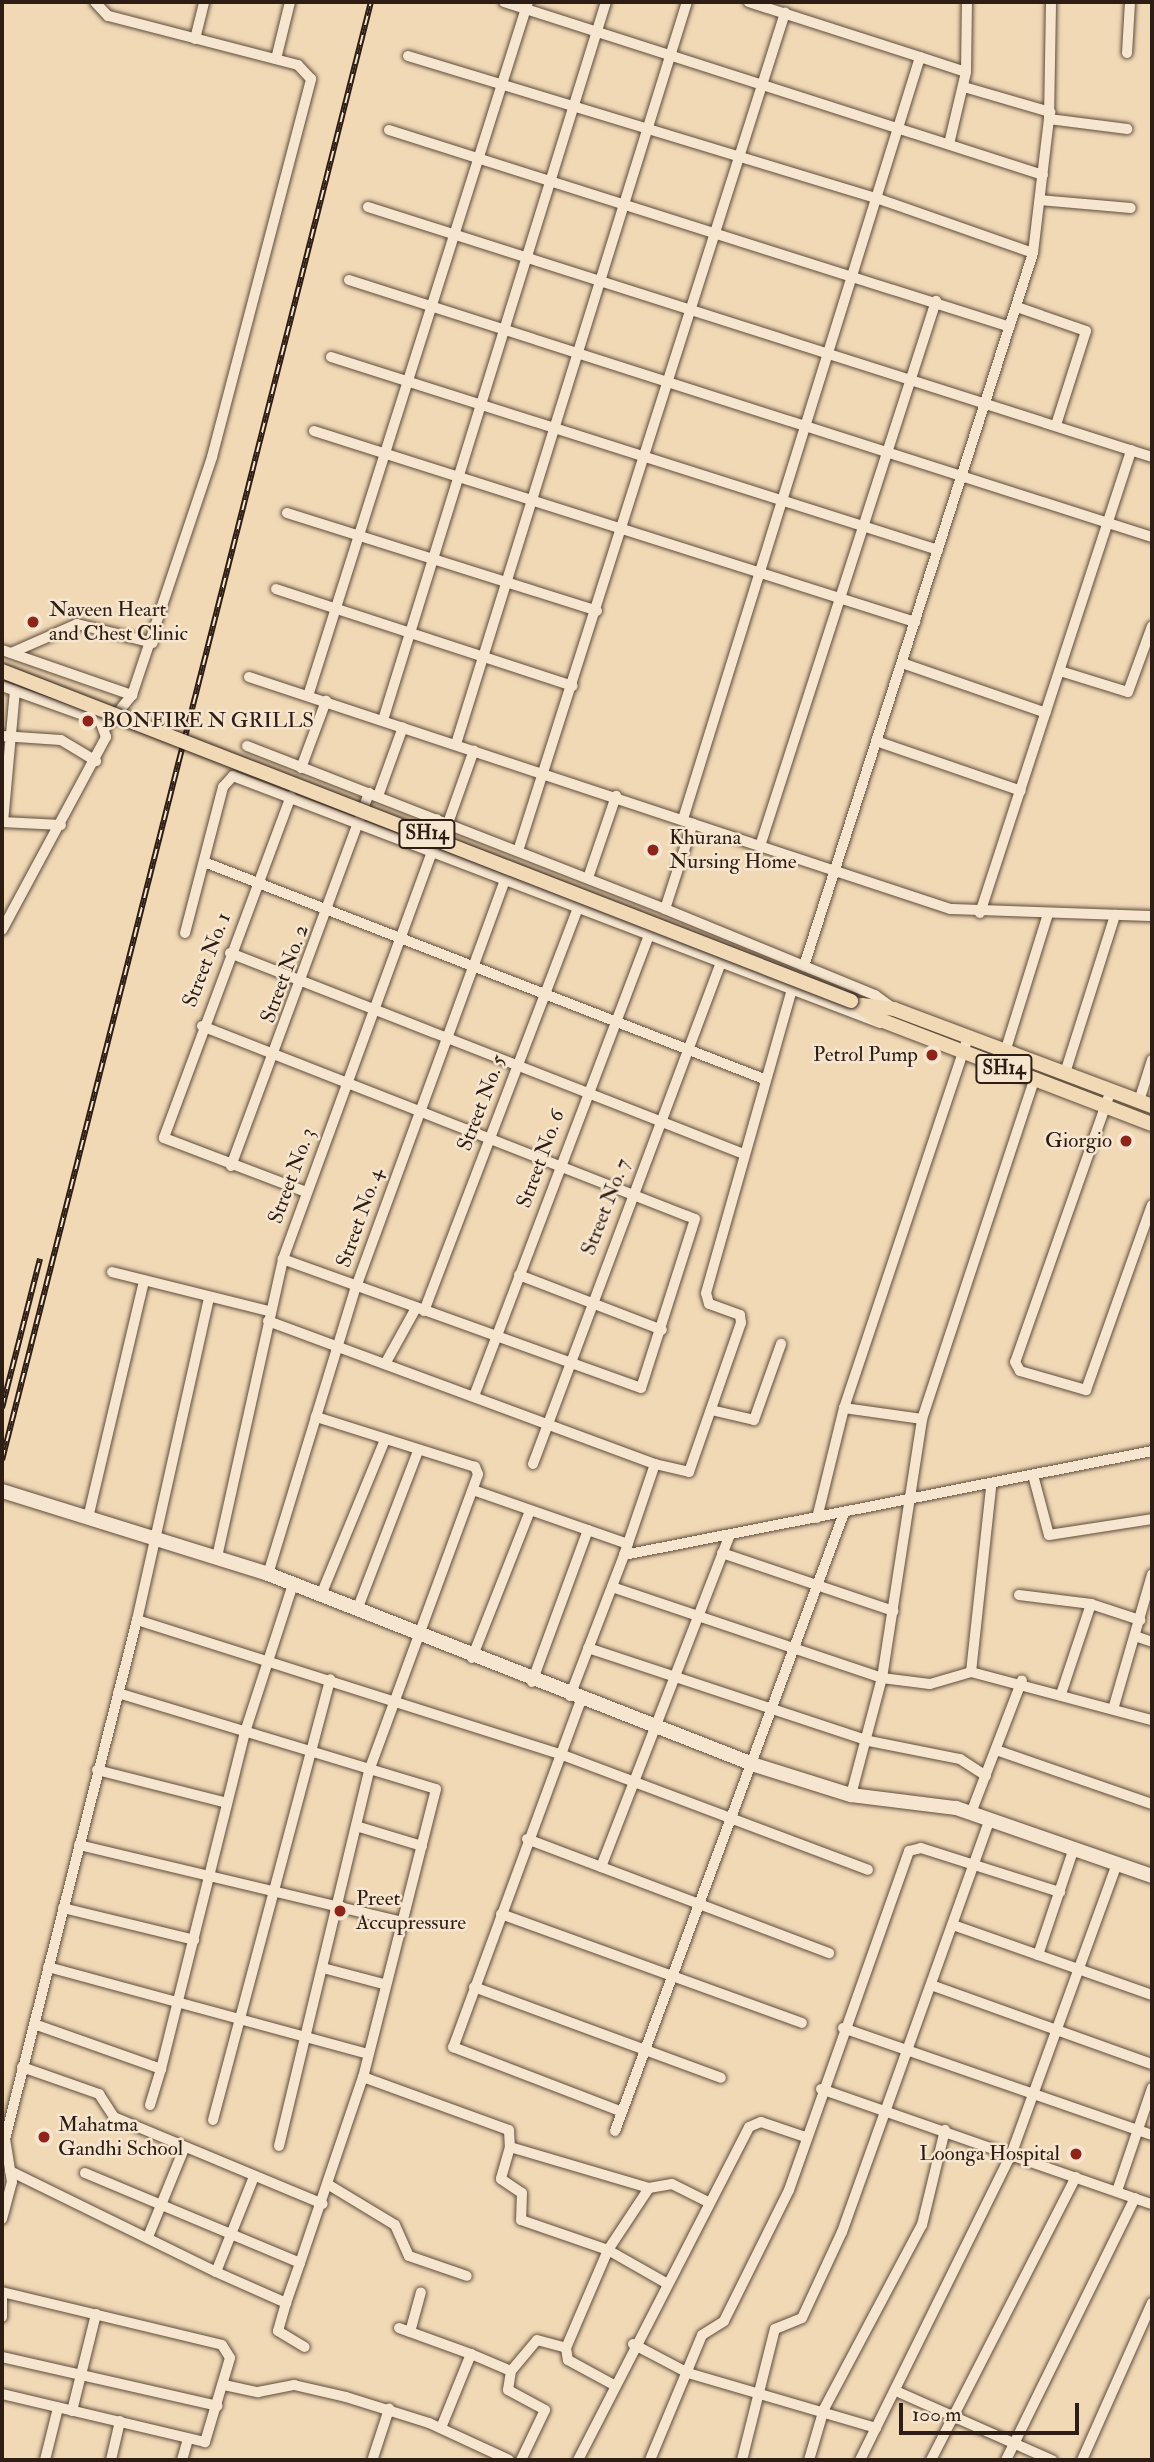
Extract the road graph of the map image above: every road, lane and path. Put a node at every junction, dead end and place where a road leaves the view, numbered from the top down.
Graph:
1 (95, 2) edge
2 (204, 2) edge
3 (290, 2) edge
4 (504, 2) edge
5 (606, 2) edge
6 (687, 2) edge
7 (749, 2) edge
8 (967, 2) edge
9 (1051, 2) edge
10 (1130, 2) edge
11 (526, 5) edge
12 (785, 13) junction
13 (597, 32) junction
14 (195, 39) junction
15 (1127, 53) dead end
16 (671, 55) junction
17 (408, 56) dead end
18 (920, 57) junction
19 (276, 60) junction
20 (966, 72) junction
21 (499, 82) junction
22 (762, 84) junction
23 (964, 87) junction
24 (573, 104) junction
25 (1049, 116) junction
26 (648, 128) junction
27 (899, 128) junction
28 (1127, 129) dead end
29 (389, 130) dead end
30 (949, 144) junction
31 (478, 156) junction
32 (740, 156) junction
33 (1043, 175) junction
34 (551, 179) junction
35 (879, 199) junction
36 (1040, 200) junction
37 (625, 202) junction
38 (368, 207) dead end
39 (1131, 208) dead end
40 (714, 230) junction
41 (453, 233) junction
42 (1033, 253) junction
43 (527, 257) junction
44 (854, 274) junction
45 (601, 279) junction
46 (349, 280) dead end
47 (936, 301) junction
48 (694, 306) junction
49 (431, 307) junction
50 (1017, 307) junction
51 (1010, 327) junction
52 (505, 329) junction
53 (830, 351) junction
54 (578, 353) junction
55 (331, 357) dead end
56 (912, 376) junction
57 (410, 379) junction
58 (671, 383) junction
59 (984, 401) junction
60 (481, 403) junction
61 (807, 424) junction
62 (1056, 425) junction
63 (555, 426) junction
64 (314, 431) dead end
65 (888, 447) junction
66 (1131, 450) junction
67 (388, 453) junction
68 (649, 455) junction
69 (1152, 457) edge
70 (962, 472) junction
71 (458, 476) junction
72 (532, 499) junction
73 (783, 500) junction
74 (287, 513) dead end
75 (1109, 522) junction
76 (864, 525) junction
77 (624, 528) junction
78 (360, 535) junction
79 (1152, 537) edge
80 (938, 550) junction
81 (434, 559) junction
82 (761, 573) junction
83 (506, 582) junction
84 (276, 589) dead end
85 (840, 598) junction
86 (336, 609) junction
87 (597, 611) junction
88 (915, 622) junction
89 (1152, 626) edge
90 (410, 632) junction
91 (153, 643) junction
92 (7, 651) edge
93 (483, 656) junction
94 (902, 663) junction
95 (2, 671) edge
96 (1060, 671) junction
97 (249, 677) dead end
98 (2, 686) edge
99 (573, 686) junction
100 (15, 691) junction
101 (132, 695) junction
102 (308, 696) junction
103 (326, 701) junction
104 (1046, 713) junction
105 (383, 720) junction
106 (403, 727) junction
107 (106, 728) junction
108 (5, 736) edge
109 (876, 741) junction
110 (456, 744) junction
111 (247, 746) dead end
112 (474, 750) junction
113 (96, 761) junction
114 (302, 768) junction
115 (545, 772) junction
116 (1021, 791) junction
117 (374, 795) junction
118 (291, 796) junction
119 (616, 796) junction
120 (442, 821) junction
121 (688, 821) junction
122 (2, 822) edge
123 (364, 822) junction
124 (61, 825) junction
125 (760, 846) junction
126 (433, 850) junction
127 (519, 851) junction
128 (204, 862) junction
129 (835, 871) junction
130 (588, 878) junction
131 (505, 879) junction
132 (257, 883) junction
133 (578, 908) junction
134 (330, 909) junction
135 (665, 909) junction
136 (980, 913) junction
137 (1048, 914) junction
138 (1115, 915) junction
139 (5, 916) edge
140 (1152, 916) edge
141 (2, 930) edge
142 (185, 933) dead end
143 (648, 937) junction
144 (400, 938) junction
145 (230, 953) junction
146 (720, 965) junction
147 (472, 966) junction
148 (804, 966) junction
149 (303, 981) junction
150 (791, 993) junction
151 (544, 995) junction
152 (374, 1009) junction
153 (891, 1016) junction
154 (614, 1021) junction
155 (202, 1026) junction
156 (445, 1037) junction
157 (968, 1038) junction
158 (687, 1050) junction
159 (1005, 1052) junction
160 (962, 1053) junction
161 (276, 1055) junction
162 (1152, 1060) edge
163 (517, 1065) junction
164 (1065, 1073) junction
165 (764, 1079) junction
166 (1034, 1081) junction
167 (346, 1082) junction
168 (1111, 1090) junction
169 (586, 1092) junction
170 (1145, 1103) edge
171 (1106, 1106) junction
172 (419, 1108) junction
173 (659, 1121) junction
174 (1152, 1124) edge
175 (489, 1136) junction
176 (744, 1154) junction
177 (559, 1164) junction
178 (231, 1166) junction
179 (634, 1191) junction
180 (306, 1192) junction
181 (1152, 1205) edge
182 (1141, 1239) junction
183 (1152, 1243) edge
184 (283, 1259) junction
185 (112, 1272) dead end
186 (519, 1275) junction
187 (144, 1281) junction
188 (356, 1287) junction
189 (209, 1297) junction
190 (590, 1301) junction
191 (420, 1310) junction
192 (268, 1316) junction
193 (662, 1330) junction
194 (496, 1335) junction
195 (781, 1344) dead end
196 (337, 1346) junction
197 (569, 1362) junction
198 (385, 1364) junction
199 (474, 1396) junction
200 (844, 1409) junction
201 (711, 1410) junction
202 (316, 1417) junction
203 (922, 1419) junction
204 (547, 1424) junction
205 (385, 1440) junction
206 (418, 1451) junction
207 (1152, 1451) edge
208 (533, 1464) dead end
209 (655, 1464) junction
210 (1033, 1475) junction
211 (991, 1487) junction
212 (473, 1490) junction
213 (2, 1491) edge
214 (911, 1497) junction
215 (530, 1511) junction
216 (844, 1513) junction
217 (88, 1518) junction
218 (817, 1518) junction
219 (1152, 1519) edge
220 (588, 1530) junction
221 (730, 1535) junction
222 (156, 1538) junction
223 (628, 1544) junction
224 (722, 1553) junction
225 (624, 1555) junction
226 (217, 1557) junction
227 (268, 1574) junction
228 (1152, 1574) edge
229 (293, 1584) junction
230 (816, 1586) junction
231 (612, 1587) junction
232 (321, 1595) junction
233 (1019, 1595) dead end
234 (1091, 1604) junction
235 (357, 1610) junction
236 (893, 1611) junction
237 (697, 1617) junction
238 (137, 1620) junction
239 (1140, 1620) junction
240 (415, 1635) junction
241 (1135, 1636) junction
242 (1152, 1642) edge
243 (588, 1648) junction
244 (793, 1650) junction
245 (267, 1658) junction
246 (472, 1658) junction
247 (971, 1671) junction
248 (673, 1677) junction
249 (882, 1678) junction
250 (330, 1679) junction
251 (1022, 1680) junction
252 (532, 1682) junction
253 (1062, 1691) junction
254 (118, 1693) junction
255 (392, 1698) junction
256 (575, 1698) junction
257 (1114, 1706) junction
258 (772, 1712) junction
259 (1152, 1720) edge
260 (653, 1727) junction
261 (245, 1732) junction
262 (869, 1741) junction
263 (996, 1750) junction
264 (308, 1751) junction
265 (561, 1754) junction
266 (755, 1765) junction
267 (370, 1768) junction
268 (96, 1770) junction
269 (986, 1776) junction
270 (633, 1782) junction
271 (851, 1795) junction
272 (227, 1803) junction
273 (1152, 1804) edge
274 (971, 1813) junction
275 (990, 1819) junction
276 (734, 1821) junction
277 (356, 1826) junction
278 (527, 1839) junction
279 (79, 1845) junction
280 (422, 1846) junction
281 (1074, 1848) junction
282 (1117, 1864) junction
283 (974, 1865) junction
284 (601, 1867) junction
285 (868, 1870) dead end
286 (210, 1873) junction
287 (1152, 1876) edge
288 (275, 1889) junction
289 (1060, 1892) junction
290 (338, 1904) junction
291 (701, 1905) junction
292 (63, 1908) junction
293 (500, 1914) junction
294 (401, 1922) junction
295 (953, 1924) junction
296 (194, 1940) junction
297 (829, 1953) dead end
298 (1038, 1955) junction
299 (48, 1967) junction
300 (323, 1968) junction
301 (1077, 1970) junction
302 (673, 1978) junction
303 (383, 1984) junction
304 (930, 1985) junction
305 (474, 1987) junction
306 (1152, 1995) edge
307 (177, 2002) junction
308 (240, 2017) junction
309 (802, 2023) dead end
310 (34, 2024) junction
311 (843, 2028) junction
312 (1056, 2031) junction
313 (307, 2035) junction
314 (909, 2050) junction
315 (645, 2051) junction
316 (365, 2053) junction
317 (1152, 2064) edge
318 (22, 2067) junction
319 (161, 2069) junction
320 (363, 2077) junction
321 (721, 2078) dead end
322 (1152, 2088) edge
323 (821, 2089) junction
324 (1035, 2093) junction
325 (150, 2105) dead end
326 (887, 2111) junction
327 (622, 2112) junction
328 (213, 2120) dead end
329 (1137, 2129) junction
330 (945, 2130) junction
331 (615, 2131) dead end
332 (1152, 2135) edge
333 (805, 2137) junction
334 (3, 2144) edge
335 (279, 2146) dead end
336 (510, 2147) junction
337 (184, 2149) junction
338 (1011, 2154) junction
339 (9, 2171) junction
340 (85, 2173) dead end
341 (1076, 2177) junction
342 (253, 2179) junction
343 (329, 2185) junction
344 (649, 2188) junction
345 (1117, 2191) junction
346 (1135, 2198) junction
347 (710, 2203) junction
348 (323, 2204) junction
349 (1152, 2204) edge
350 (161, 2207) junction
351 (2, 2219) edge
352 (148, 2237) junction
353 (231, 2237) junction
354 (608, 2250) junction
355 (300, 2263) junction
356 (216, 2272) junction
357 (467, 2276) dead end
358 (666, 2283) junction
359 (421, 2292) dead end
360 (2, 2293) edge
361 (1152, 2302) edge
362 (286, 2303) junction
363 (96, 2314) junction
364 (2, 2316) edge
365 (399, 2328) dead end
366 (410, 2332) junction
367 (633, 2344) junction
368 (305, 2347) dead end
369 (566, 2348) junction
370 (471, 2354) junction
371 (2, 2357) edge
372 (511, 2371) junction
373 (688, 2373) junction
374 (81, 2376) junction
375 (611, 2384) junction
376 (224, 2385) junction
377 (896, 2391) junction
378 (2, 2394) edge
379 (759, 2395) junction
380 (219, 2406) junction
381 (58, 2407) junction
382 (389, 2409) junction
383 (824, 2409) junction
384 (72, 2411) junction
385 (954, 2414) junction
386 (120, 2421) junction
387 (441, 2428) junction
388 (876, 2428) junction
389 (188, 2439) junction
390 (1016, 2442) junction
391 (373, 2458) dead end
392 (45, 2460) edge
393 (111, 2460) edge
394 (182, 2460) edge
395 (509, 2460) edge
396 (522, 2460) edge
397 (578, 2460) edge
398 (650, 2460) edge
399 (742, 2460) edge
400 (808, 2460) edge
401 (860, 2460) edge
402 (931, 2460) edge
403 (1006, 2460) edge
404 (1052, 2460) edge
405 (1082, 2460) edge

1 - 14 street
2 - 14 street
3 - 19 street
4 - 11 street
5 - 13 street
6 - 16 street
7 - 12 street
8 - 20 street
9 - 25 street
10 - 15 street
11 - 13 street
11 - 21 street
12 - 18 street
12 - 22 street
13 - 16 street
13 - 24 street
14 - 19 street
16 - 22 street
16 - 26 street
17 - 21 street
18 - 20 street
18 - 27 street
19 - 91 street
20 - 23 street
21 - 24 street
21 - 31 street
22 - 27 street
22 - 32 street
23 - 25 street
23 - 30 street
24 - 26 street
24 - 34 street
25 - 28 street
25 - 33 street
26 - 32 street
26 - 37 street
27 - 30 street
27 - 35 street
29 - 31 street
30 - 33 street
31 - 34 street
31 - 41 street
32 - 35 street
32 - 40 street
33 - 36 street
34 - 37 street
34 - 43 street
35 - 42 street
35 - 44 street
36 - 39 street
36 - 42 street
37 - 40 street
37 - 45 street
38 - 41 street
40 - 44 street
40 - 48 street
41 - 43 street
41 - 49 street
42 - 50 street
43 - 45 street
43 - 52 street
44 - 47 street
44 - 53 street
45 - 48 street
45 - 54 street
46 - 49 street
47 - 51 street
47 - 56 street
48 - 53 street
48 - 58 street
49 - 52 street
49 - 57 street
50 - 51 street
50 - 62 street
51 - 59 street
52 - 54 street
52 - 60 street
53 - 56 street
53 - 61 street
54 - 58 street
54 - 63 street
55 - 57 street
56 - 59 street
56 - 65 street
57 - 60 street
57 - 67 street
58 - 61 street
58 - 68 street
59 - 62 street
59 - 70 street
60 - 63 street
60 - 71 street
61 - 65 street
61 - 73 street
62 - 66 street
63 - 68 street
63 - 72 street
64 - 67 street
65 - 70 street
65 - 76 street
66 - 69 street
66 - 75 street
67 - 71 street
67 - 78 street
68 - 73 street
68 - 77 street
70 - 75 street
70 - 80 street
71 - 72 street
71 - 81 street
72 - 77 street
72 - 83 street
73 - 76 street
73 - 82 street
74 - 78 street
75 - 79 street
75 - 96 street
76 - 80 street
76 - 85 street
77 - 82 street
77 - 87 street
78 - 81 street
78 - 86 street
80 - 88 street
81 - 83 street
81 - 90 street
82 - 85 street
82 - 121 street
83 - 87 street
83 - 93 street
84 - 86 street
85 - 88 street
85 - 125 street
86 - 90 street
86 - 102 street
87 - 99 street
88 - 94 street
89 - 96 street
90 - 93 street
90 - 105 street
91 - 92 street
91 - 101 street
92 - 101 street
93 - 99 street
93 - 110 street
94 - 104 street
94 - 109 street
95 - 153 main road, SH14, bridge
96 - 104 street
97 - 102 street
98 - 100 street
99 - 115 street
100 - 107 street
100 - 108 street
101 - 107 street
102 - 103 street
103 - 105 street
103 - 114 street
104 - 116 street
105 - 106 street
106 - 110 street
106 - 117 street, Street No. 2
107 - 113 street
108 - 113 street
108 - 122 street
109 - 116 street
109 - 129 street
110 - 112 street
111 - 114 street
112 - 115 street
112 - 120 street, Street No. 3
113 - 124 street
114 - 117 street
115 - 119 street
115 - 127 street
116 - 136 street
117 - 120 street
117 - 123 street, Street No. 2
118 - 123 street
118 - 128 street
118 - 132 street, Street No. 1
119 - 121 street
119 - 130 street
120 - 126 street, Street No. 3
120 - 127 street
121 - 125 street
121 - 135 street
122 - 124 street
123 - 126 street
123 - 134 street, Street No. 2
124 - 139 street
125 - 129 street
126 - 131 street
126 - 144 street, Street No. 3
127 - 130 street
128 - 132 street
128 - 142 street
129 - 136 street
129 - 148 street
130 - 135 street
131 - 133 street
131 - 147 street, Street No. 4
132 - 134 street
132 - 145 street, Street No. 1
133 - 143 street
133 - 151 street, Street No. 5
134 - 144 street
134 - 149 street, Street No. 2
135 - 148 street
136 - 137 street
137 - 138 street
137 - 159 street
138 - 140 street
138 - 164 street
139 - 141 street
143 - 146 street
143 - 154 street, Street No. 6
144 - 147 street
144 - 152 street, Street No. 3
145 - 149 street
145 - 155 street, Street No. 1
146 - 150 street
146 - 158 street, Street No. 7
147 - 151 street
147 - 156 street, Street No. 4
148 - 153 street
149 - 152 street
149 - 161 street, Street No. 2
150 - 153 street
150 - 165 street
151 - 154 street
151 - 163 street, Street No. 5
152 - 156 street
152 - 167 street, Street No. 3
153 - 157 main road, SH14
153 - 160 main road, SH14
154 - 158 street
154 - 169 street, Street No. 6
155 - 161 street
155 - 178 street, Street No. 1
156 - 163 street
156 - 172 street, Street No. 4
157 - 159 main road, SH14
157 - 160 street
158 - 165 street
158 - 173 street, Street No. 7
159 - 164 main road, SH14
160 - 166 main road, SH14
160 - 200 street
161 - 167 street
161 - 178 street, Street No. 2
162 - 170 street
163 - 169 street
163 - 175 street, Street No. 5
164 - 168 main road, SH14
165 - 176 street
166 - 171 main road, SH14
166 - 203 street
167 - 172 street
167 - 180 street, Street No. 3
168 - 170 main road, SH14
168 - 171 street
169 - 173 street
169 - 177 street, Street No. 6
171 - 174 main road, SH14
171 - 182 street
172 - 175 street
172 - 188 street, Street No. 4
173 - 176 street
173 - 179 street, Street No. 7
175 - 177 street
175 - 191 street, Street No. 5
176 - 201 street
177 - 179 street
177 - 186 street, Street No. 6
178 - 180 street
179 - 190 street, Street No. 7
179 - 193 street
180 - 184 street, Street No. 3
181 - 182 street
182 - 183 street
184 - 188 street
184 - 192 street, Street No. 3
185 - 187 street
186 - 190 street
186 - 194 street, Street No. 6
187 - 189 street
187 - 217 street
188 - 191 street
188 - 196 street, Street No. 4
189 - 192 street
189 - 222 street
190 - 193 street
190 - 197 street, Street No. 7
191 - 194 street
191 - 198 street, Street No. 5
192 - 196 street
192 - 226 street, Street No. 3
193 - 197 street
194 - 197 street
194 - 199 street, Street No. 6
195 - 201 street
196 - 198 street
196 - 202 street, Street No. 4
197 - 204 street, Street No. 7
198 - 199 street
199 - 204 street
200 - 203 street
200 - 218 street
201 - 209 street
202 - 205 street
202 - 227 street, Street No. 4
203 - 214 street
204 - 208 street, Street No. 7
204 - 209 street
205 - 206 street
205 - 232 street
206 - 212 street
206 - 235 street
207 - 210 street
209 - 223 street
210 - 211 street
210 - 219 street
211 - 214 street
211 - 247 street
212 - 215 street
212 - 240 street
213 - 217 main road
214 - 216 street
214 - 236 street
215 - 220 street
215 - 246 street
216 - 218 street
216 - 230 street
217 - 222 main road
218 - 221 street
220 - 223 street
220 - 252 street
221 - 224 street
221 - 225 street
222 - 226 main road
222 - 238 street
223 - 225 street
224 - 230 street
224 - 237 street
225 - 231 street
226 - 227 main road
227 - 229 main road
228 - 239 street
229 - 232 main road
229 - 245 street
230 - 236 street
230 - 244 street
231 - 237 street
231 - 243 street
232 - 235 main road
233 - 234 street
234 - 239 street
234 - 253 street
235 - 240 main road
236 - 249 street
237 - 244 street
237 - 248 street
238 - 245 street
238 - 254 street
239 - 241 street
240 - 246 main road
240 - 255 street
241 - 242 street
241 - 257 street
243 - 248 street
243 - 256 street
244 - 249 street
244 - 258 street
245 - 250 street
245 - 261 street
246 - 252 main road
247 - 249 street
247 - 251 street
248 - 258 street
248 - 260 street
249 - 262 street
250 - 255 street
250 - 264 street
251 - 253 street
251 - 263 street
252 - 256 main road
253 - 257 street
254 - 261 street
254 - 268 street
255 - 265 street
255 - 267 street
256 - 260 main road
256 - 265 street
257 - 259 street
258 - 262 street
258 - 266 street
260 - 266 main road
260 - 270 street
261 - 264 street
261 - 272 street
262 - 269 street
262 - 271 street
263 - 269 street
263 - 273 street
264 - 267 street
264 - 288 street
265 - 270 street
265 - 278 street
266 - 271 main road
266 - 276 street
267 - 277 street
267 - 280 street
268 - 272 street
268 - 279 street
269 - 274 street
270 - 276 street
270 - 284 street
271 - 274 main road
272 - 286 street
274 - 275 main road
275 - 281 main road
275 - 283 street
276 - 285 street
276 - 291 street
277 - 280 street
277 - 290 street
278 - 284 street
278 - 293 street
279 - 286 street
279 - 292 street
280 - 294 street
281 - 282 main road
281 - 289 street
282 - 287 main road
282 - 301 street
283 - 289 street
283 - 295 street
283 - 311 street
284 - 291 street
286 - 288 street
286 - 296 street
288 - 290 street
288 - 308 street
289 - 298 street
290 - 294 street
290 - 300 street
291 - 297 street
291 - 302 street
292 - 296 street
292 - 299 street
293 - 302 street
293 - 305 street
294 - 303 street
295 - 298 street
295 - 304 street
296 - 307 street
298 - 301 street
299 - 307 street
299 - 310 street
300 - 303 street
300 - 313 street
301 - 306 street
301 - 312 street
302 - 309 street
302 - 315 street
303 - 316 street
304 - 312 street
304 - 314 street
305 - 315 street
305 - 327 street
307 - 308 street
307 - 319 street
308 - 313 street
308 - 328 street
310 - 318 street
310 - 319 street
311 - 314 street
311 - 323 street
312 - 317 street
312 - 324 street
313 - 316 street
313 - 335 street
314 - 324 street
314 - 326 street
315 - 321 street
315 - 327 street
316 - 320 street
318 - 334 street
318 - 337 street
319 - 325 street
320 - 336 street
320 - 343 street
322 - 329 street
323 - 326 street
323 - 333 street
324 - 329 street
324 - 338 street
326 - 330 street
326 - 379 street
327 - 331 street
329 - 332 street
329 - 345 street
330 - 338 street
330 - 383 street
333 - 347 street
333 - 373 street
334 - 339 street
336 - 344 street
336 - 354 street
337 - 342 street
337 - 350 street
338 - 341 street
338 - 377 street
339 - 351 street
339 - 352 street
340 - 350 street
341 - 345 street
341 - 385 street
342 - 348 street
342 - 353 street
343 - 348 street
343 - 357 street
344 - 347 street
344 - 354 street
345 - 346 street
346 - 349 street
346 - 390 street
347 - 358 street
348 - 355 street
350 - 352 street
350 - 353 street
352 - 356 street
353 - 355 street
353 - 356 street
354 - 358 street
354 - 369 street
355 - 362 street
356 - 362 street
358 - 367 street
359 - 366 street
360 - 363 street
360 - 364 street
361 - 405 street
362 - 368 street
363 - 374 street
363 - 376 street
365 - 366 street
366 - 370 street
367 - 373 street
367 - 375 street
369 - 372 street
369 - 375 street
370 - 372 street
370 - 387 street
371 - 374 street
372 - 396 street
373 - 379 street
373 - 398 street
374 - 380 street
374 - 384 street
375 - 397 street
376 - 380 street
376 - 382 street
377 - 385 street
377 - 388 street
378 - 381 street
379 - 383 street
379 - 399 street
380 - 389 street
381 - 384 street
381 - 392 street
382 - 387 street
382 - 391 street
383 - 388 street
383 - 400 street
384 - 386 street
385 - 390 street
385 - 402 street
386 - 389 street
386 - 393 street
387 - 395 street
388 - 401 street
389 - 394 street
390 - 403 street
390 - 404 street

